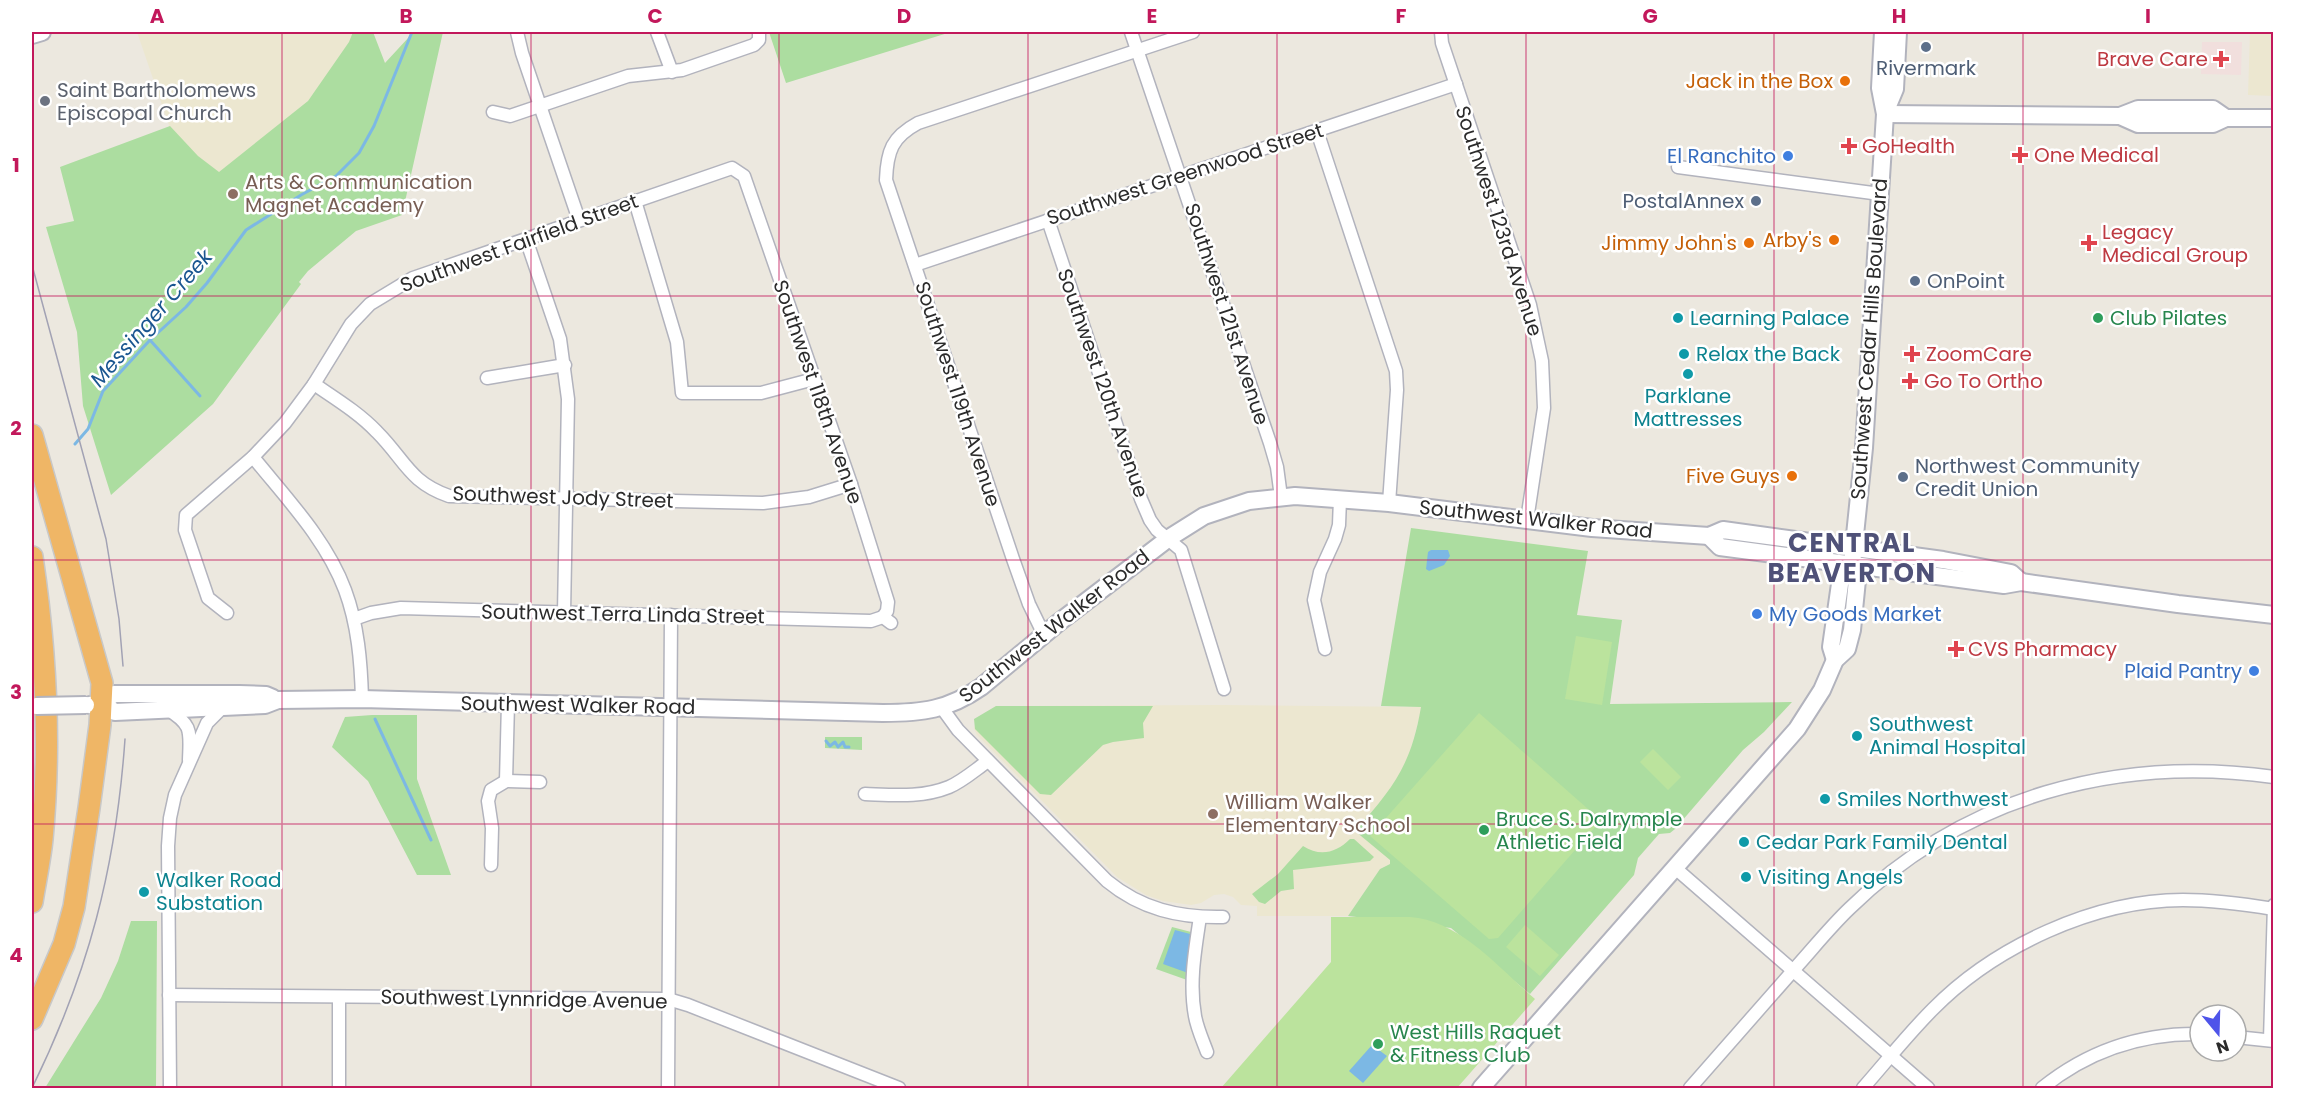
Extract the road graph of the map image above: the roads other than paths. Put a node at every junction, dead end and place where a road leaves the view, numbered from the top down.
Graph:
1 (42, 32) edge
2 (517, 32) edge
3 (657, 32) edge
4 (1131, 32) edge
5 (1193, 32) edge
6 (1441, 32) edge
7 (1883, 32) edge
8 (1898, 32) edge
9 (760, 33) edge
10 (32, 35) edge
11 (1138, 50) junction
12 (672, 72) junction
13 (1455, 84) junction
14 (540, 106) junction
15 (493, 112) dead end
16 (1885, 114) junction
17 (2274, 118) edge
18 (1317, 130) junction
19 (1678, 167) dead end
20 (736, 169) joint
21 (1182, 176) junction
22 (1880, 194) junction
23 (635, 201) junction
24 (579, 220) junction
25 (1048, 220) junction
26 (526, 239) junction
27 (915, 265) junction
28 (565, 365) junction
29 (487, 378) dead end
30 (814, 379) junction
31 (314, 384) junction
32 (32, 435) edge
33 (253, 457) junction
34 (851, 484) junction
35 (1281, 496) junction
36 (566, 498) junction
37 (1340, 499) junction
38 (1389, 502) junction
39 (1527, 520) junction
40 (1169, 538) junction
41 (1852, 556) junction
42 (32, 557) edge
43 (227, 613) dead end
44 (564, 613) junction
45 (671, 615) junction
46 (2274, 615) edge
47 (354, 618) junction
48 (887, 620) joint
49 (1044, 635) junction
50 (1325, 649) dead end
51 (1224, 689) dead end
52 (362, 699) junction
53 (278, 700) junction
54 (508, 704) junction
55 (94, 705) junction
56 (32, 706) edge
57 (223, 707) junction
58 (671, 707) junction
59 (942, 708) junction
60 (167, 709) junction
61 (189, 761) junction
62 (988, 761) junction
63 (2274, 777) edge
64 (506, 781) junction
65 (540, 782) dead end
66 (865, 794) dead end
67 (491, 865) dead end
68 (1674, 867) junction
69 (32, 903) edge
70 (2274, 907) edge
71 (1200, 917) junction
72 (1223, 917) dead end
73 (1794, 971) junction
74 (169, 995) junction
75 (339, 997) junction
76 (668, 999) junction
77 (32, 1019) edge
78 (2188, 1034) edge
79 (2248, 1038) edge
80 (2272, 1041) edge
81 (1207, 1052) dead end
82 (1891, 1057) junction
83 (170, 1089) edge
84 (339, 1089) edge
85 (668, 1089) edge
86 (898, 1089) edge
87 (1481, 1089) edge
88 (1690, 1089) edge
89 (1863, 1089) edge
90 (1928, 1089) edge
91 (2042, 1089) edge

1 - 10 main road
2 - 14 street
3 - 12 street
4 - 11 street, Southwest 121st Avenue
5 - 11 street
6 - 13 street, Southwest 123rd Avenue
7 - 16 main road, Southwest Cedar Hills Boulevard
8 - 16 main road, Southwest Cedar Hills Boulevard
9 - 12 street
11 - 21 street, Southwest 121st Avenue
11 - 27 street, Southwest 119th Avenue
12 - 14 street
13 - 18 street, Southwest Greenwood Street
13 - 39 street, Southwest 123rd Avenue
14 - 15 street
14 - 24 street
16 - 17 main road
16 - 22 main road, Southwest Cedar Hills Boulevard
18 - 21 street, Southwest Greenwood Street
18 - 38 street
19 - 22 street
20 - 23 street, Southwest Fairfield Street
20 - 30 street, Southwest 118th Avenue
21 - 25 street, Southwest Greenwood Street
21 - 35 street, Southwest 121st Avenue
22 - 41 main road, Southwest Cedar Hills Boulevard
23 - 24 street, Southwest Fairfield Street
23 - 30 street
24 - 26 street, Southwest Fairfield Street
25 - 27 street, Southwest Greenwood Street
25 - 40 street, Southwest 120th Avenue
26 - 28 street
26 - 31 street, Southwest Fairfield Street
27 - 49 street, Southwest 119th Avenue
28 - 29 street
28 - 36 street
30 - 34 street, Southwest 118th Avenue
31 - 33 street, Southwest Fairfield Street
31 - 36 street, Southwest Jody Street
32 - 55 highway
33 - 43 street, Southwest Fairfield Street
33 - 47 street
34 - 36 street, Southwest Jody Street
34 - 48 street, Southwest 118th Avenue
35 - 37 main road, Southwest Walker Road
35 - 40 main road, Southwest Walker Road
36 - 44 street
37 - 38 main road, Southwest Walker Road
37 - 50 street
38 - 39 main road, Southwest Walker Road
39 - 41 main road, Southwest Walker Road
40 - 49 main road, Southwest Walker Road
40 - 51 street, Southwest 120th Avenue
41 - 46 main road, Southwest Walker Road
41 - 68 main road, Southwest Cedar Hills Boulevard
42 - 69 highway
44 - 45 street, Southwest Terra Linda Street
44 - 47 street, Southwest Terra Linda Street
45 - 48 street, Southwest Terra Linda Street
45 - 58 street
47 - 52 street
49 - 59 main road, Southwest Walker Road
52 - 53 main road, Southwest Walker Road
52 - 54 main road, Southwest Walker Road
53 - 55 main road, Southwest Walker Road
53 - 57 main road, Southwest Walker Road
54 - 58 main road, Southwest Walker Road
54 - 64 street
55 - 56 main road, Southwest Walker Road, bridge
55 - 60 main road, Southwest Walker Road
55 - 77 highway
57 - 60 main road, Southwest Walker Road
57 - 61 street
58 - 59 main road, Southwest Walker Road
58 - 76 street
59 - 62 street
60 - 61 street
61 - 74 street
62 - 66 street
62 - 71 street
63 - 73 street
64 - 65 street
64 - 67 street
68 - 73 street
68 - 87 main road, Southwest Cedar Hills Boulevard
70 - 80 street
70 - 82 street
71 - 72 street
71 - 81 street
73 - 82 street
73 - 88 street
74 - 75 street, Southwest Lynnridge Avenue
74 - 83 street
75 - 76 street, Southwest Lynnridge Avenue
75 - 84 street
76 - 85 street
76 - 86 street, Southwest Lynnridge Avenue
78 - 91 street
79 - 80 street
82 - 89 street
82 - 90 street

